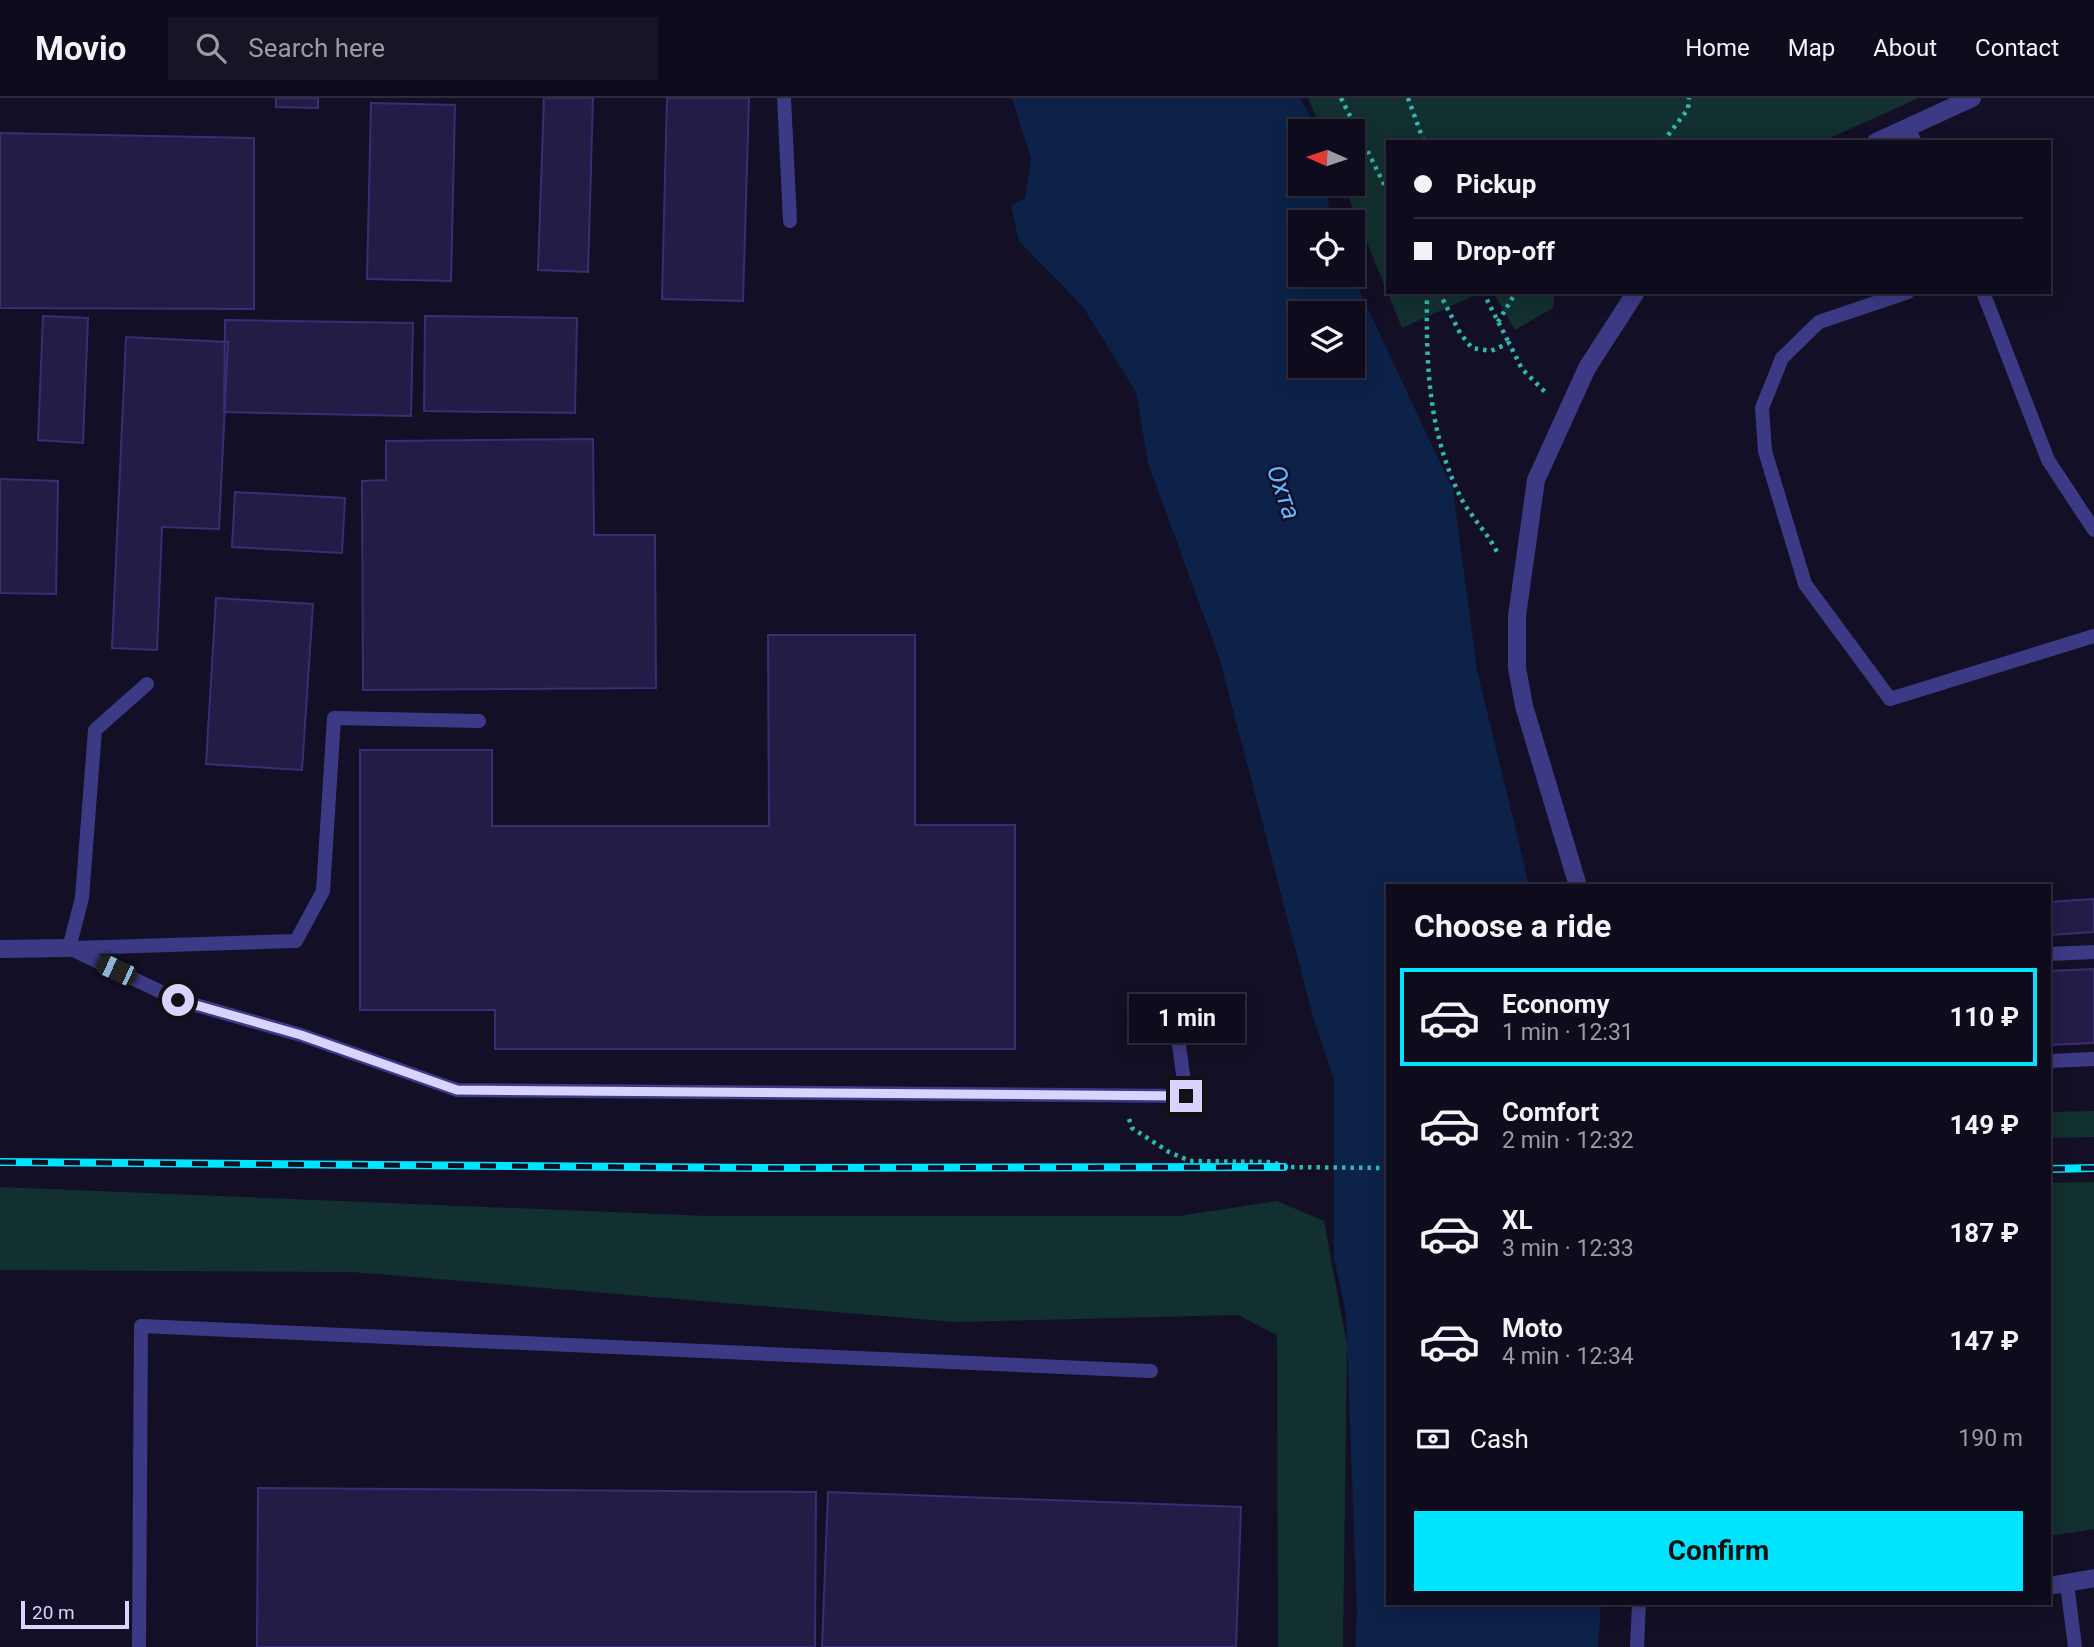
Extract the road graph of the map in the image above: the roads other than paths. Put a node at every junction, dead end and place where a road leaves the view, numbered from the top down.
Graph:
1 (784, 98) edge
2 (1972, 98) edge
3 (1911, 134) edge
4 (1886, 140) edge
5 (790, 221) dead end
6 (1635, 294) edge
7 (1902, 294) edge
8 (1984, 294) edge
9 (2094, 530) edge
10 (2094, 636) edge
11 (147, 684) dead end
12 (479, 721) dead end
13 (1577, 884) edge
14 (69, 948) junction
15 (0, 949) edge
16 (2094, 952) edge
17 (2051, 954) edge
18 (1178, 1038) dead end
19 (2094, 1059) edge
20 (2051, 1061) edge
21 (1151, 1371) dead end
22 (2094, 1578) edge
23 (2058, 1585) edge
24 (1639, 1605) edge
25 (139, 1647) edge
26 (1637, 1647) edge
27 (2075, 1647) edge

1 - 5 lane
2 - 3 street
3 - 4 street
6 - 13 street
7 - 10 lane
8 - 9 lane
11 - 14 lane
12 - 14 lane
14 - 15 street
14 - 18 lane
16 - 17 lane
19 - 20 lane
21 - 25 lane
22 - 23 street
23 - 27 lane
24 - 26 lane

